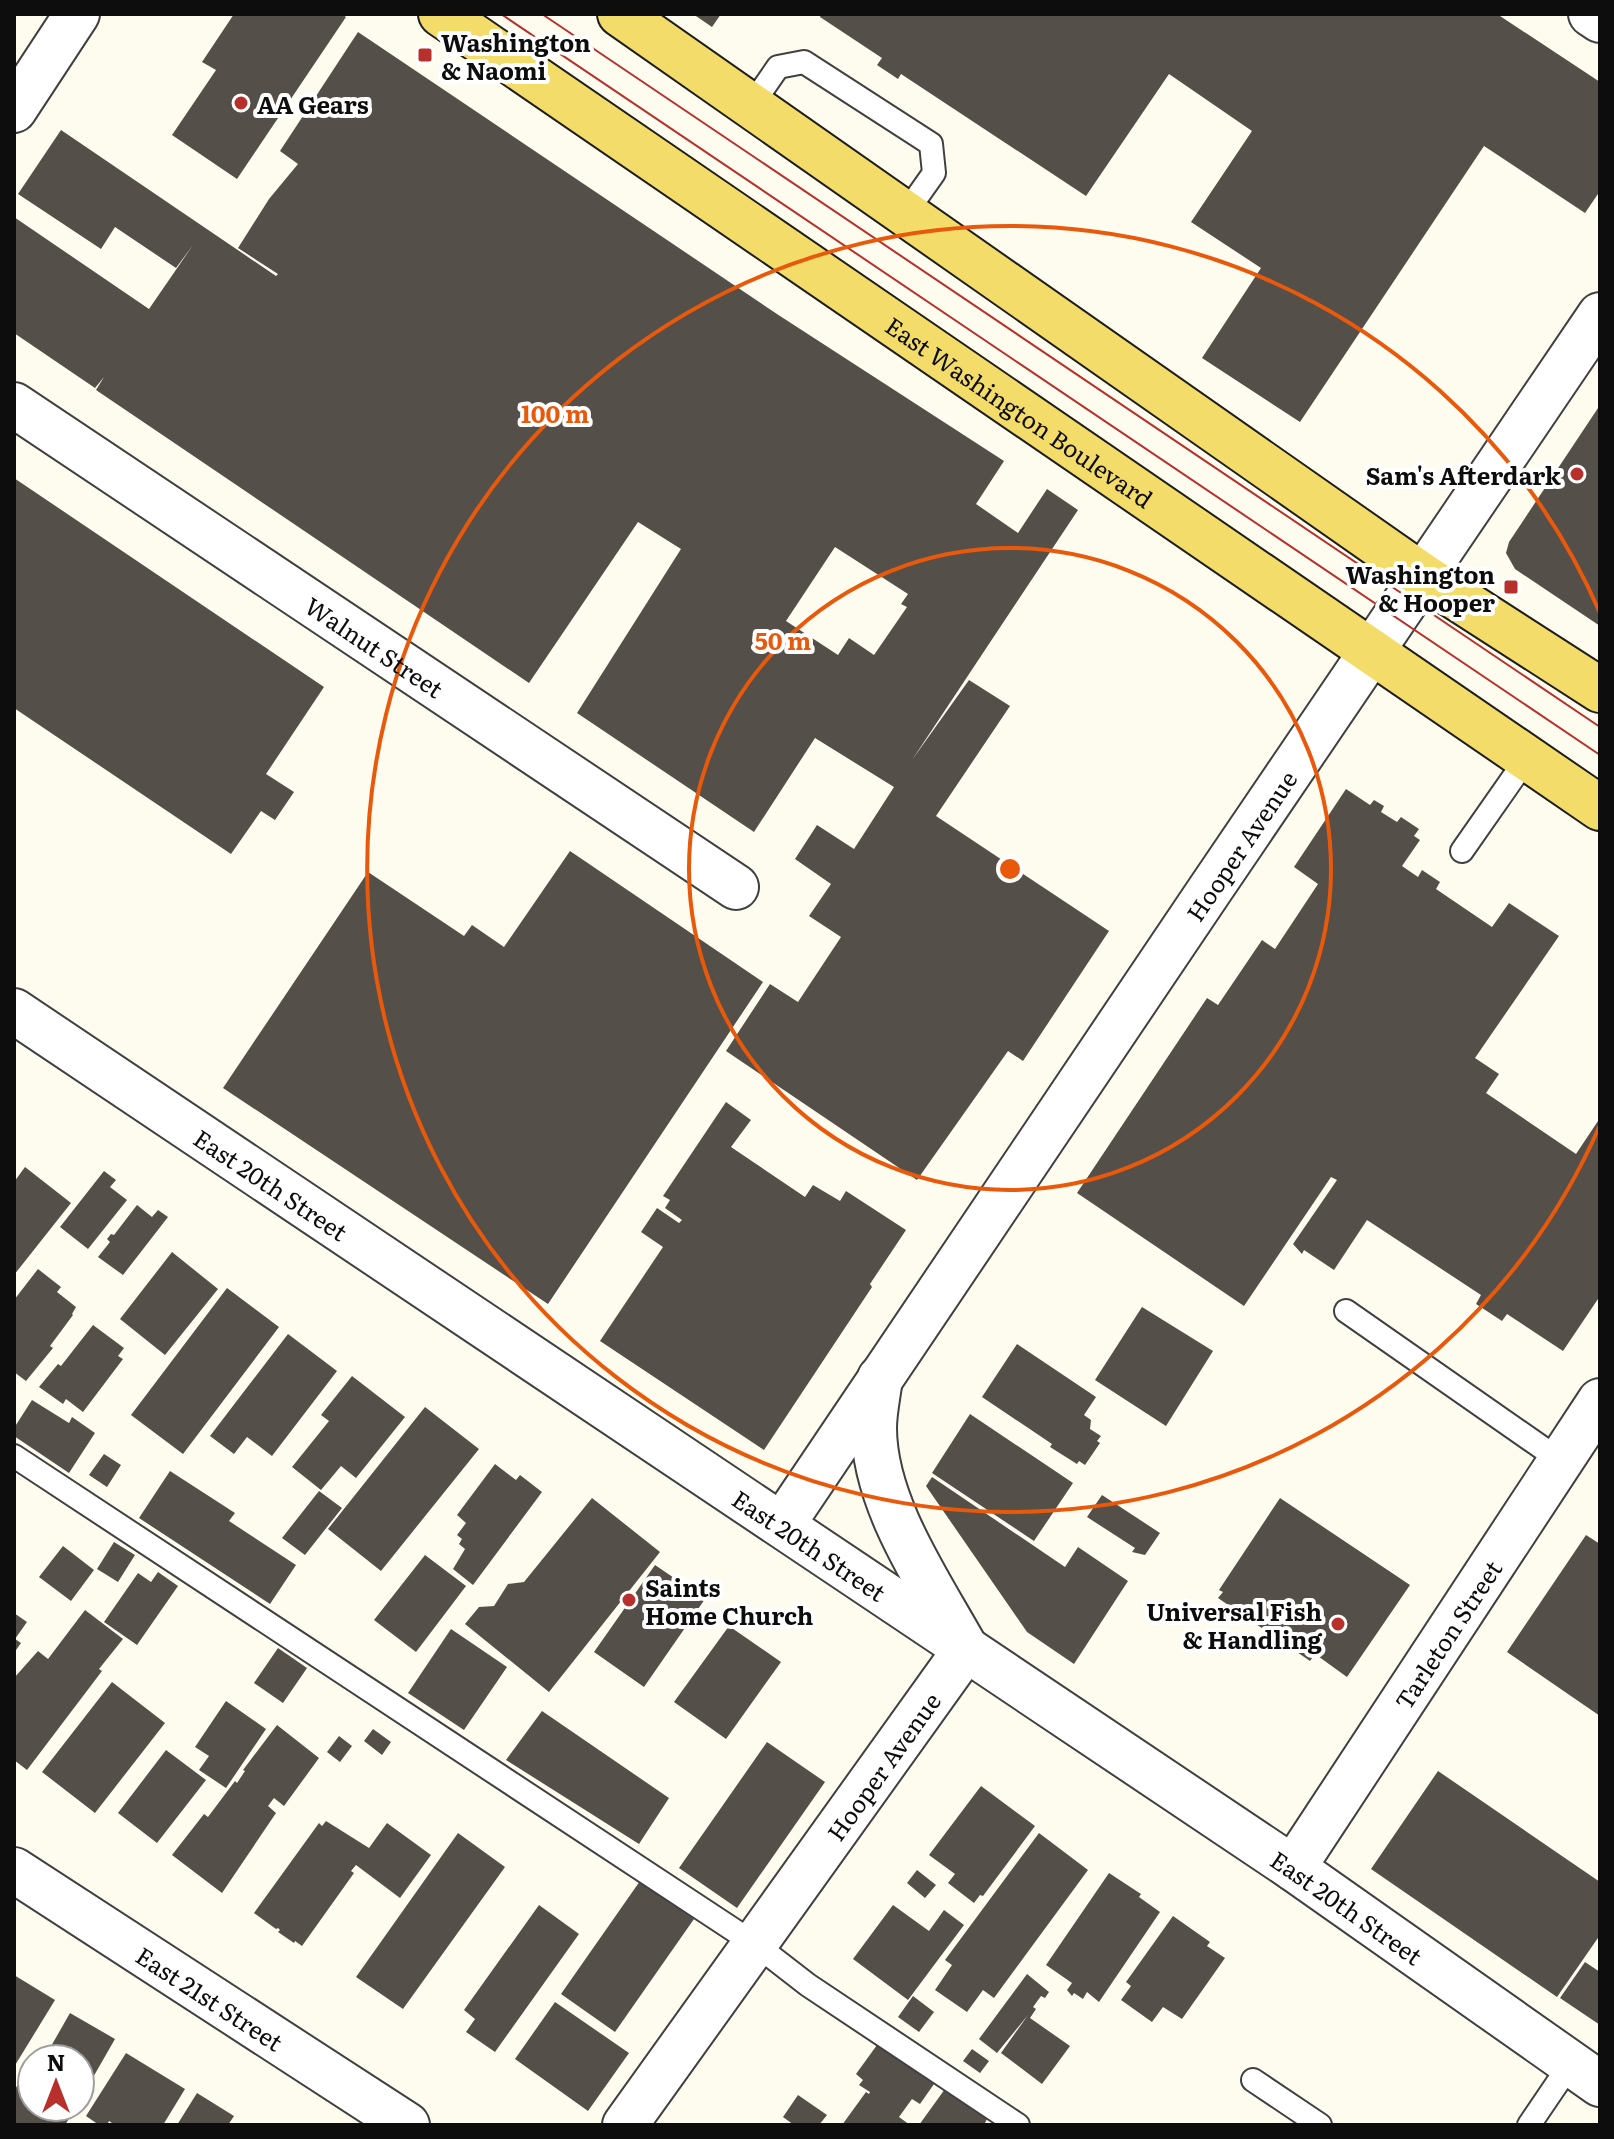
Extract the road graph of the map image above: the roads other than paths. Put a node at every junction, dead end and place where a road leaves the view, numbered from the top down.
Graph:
1 (77, 14) edge
2 (441, 14) edge
3 (620, 14) edge
4 (1591, 14) edge
5 (1600, 20) edge
6 (751, 106) junction
7 (14, 110) edge
8 (905, 214) junction
9 (1600, 315) edge
10 (14, 405) edge
11 (1423, 576) junction
12 (1374, 651) junction
13 (1600, 690) edge
14 (1527, 758) junction
15 (1600, 808) edge
16 (1462, 851) dead end
17 (736, 887) dead end
18 (14, 1011) edge
19 (1346, 1311) dead end
20 (881, 1374) junction
21 (1596, 1419) edge
22 (14, 1456) edge
23 (1561, 1461) junction
24 (782, 1525) junction
25 (966, 1649) junction
26 (1293, 1868) junction
27 (14, 1870) edge
28 (755, 1944) junction
29 (1585, 2073) edge
30 (1253, 2080) dead end
31 (407, 2125) edge
32 (625, 2125) edge
33 (1018, 2125) edge
34 (1320, 2125) edge
35 (1529, 2125) edge

1 - 7 street
2 - 12 main road, East Washington Boulevard
3 - 6 main road
4 - 5 street
6 - 8 main road
6 - 8 lane
8 - 11 main road
9 - 11 street, Hooper Avenue
10 - 17 street, Walnut Street
11 - 12 street, Hooper Avenue
11 - 13 main road
12 - 14 main road, East Washington Boulevard
12 - 20 street, Hooper Avenue
14 - 15 main road, East Washington Boulevard
14 - 16 lane
18 - 24 street, East 20th Street
19 - 23 lane
20 - 24 street, Hooper Avenue
20 - 25 street, Hooper Avenue
21 - 23 street, Tarleton Street
22 - 28 lane
23 - 26 street, Tarleton Street
24 - 25 street, East 20th Street
25 - 26 street, East 20th Street
25 - 28 street, Hooper Avenue
26 - 29 street, East 20th Street
27 - 31 street, East 21st Street
28 - 32 street, Hooper Avenue
28 - 33 lane
29 - 35 lane
30 - 34 lane

